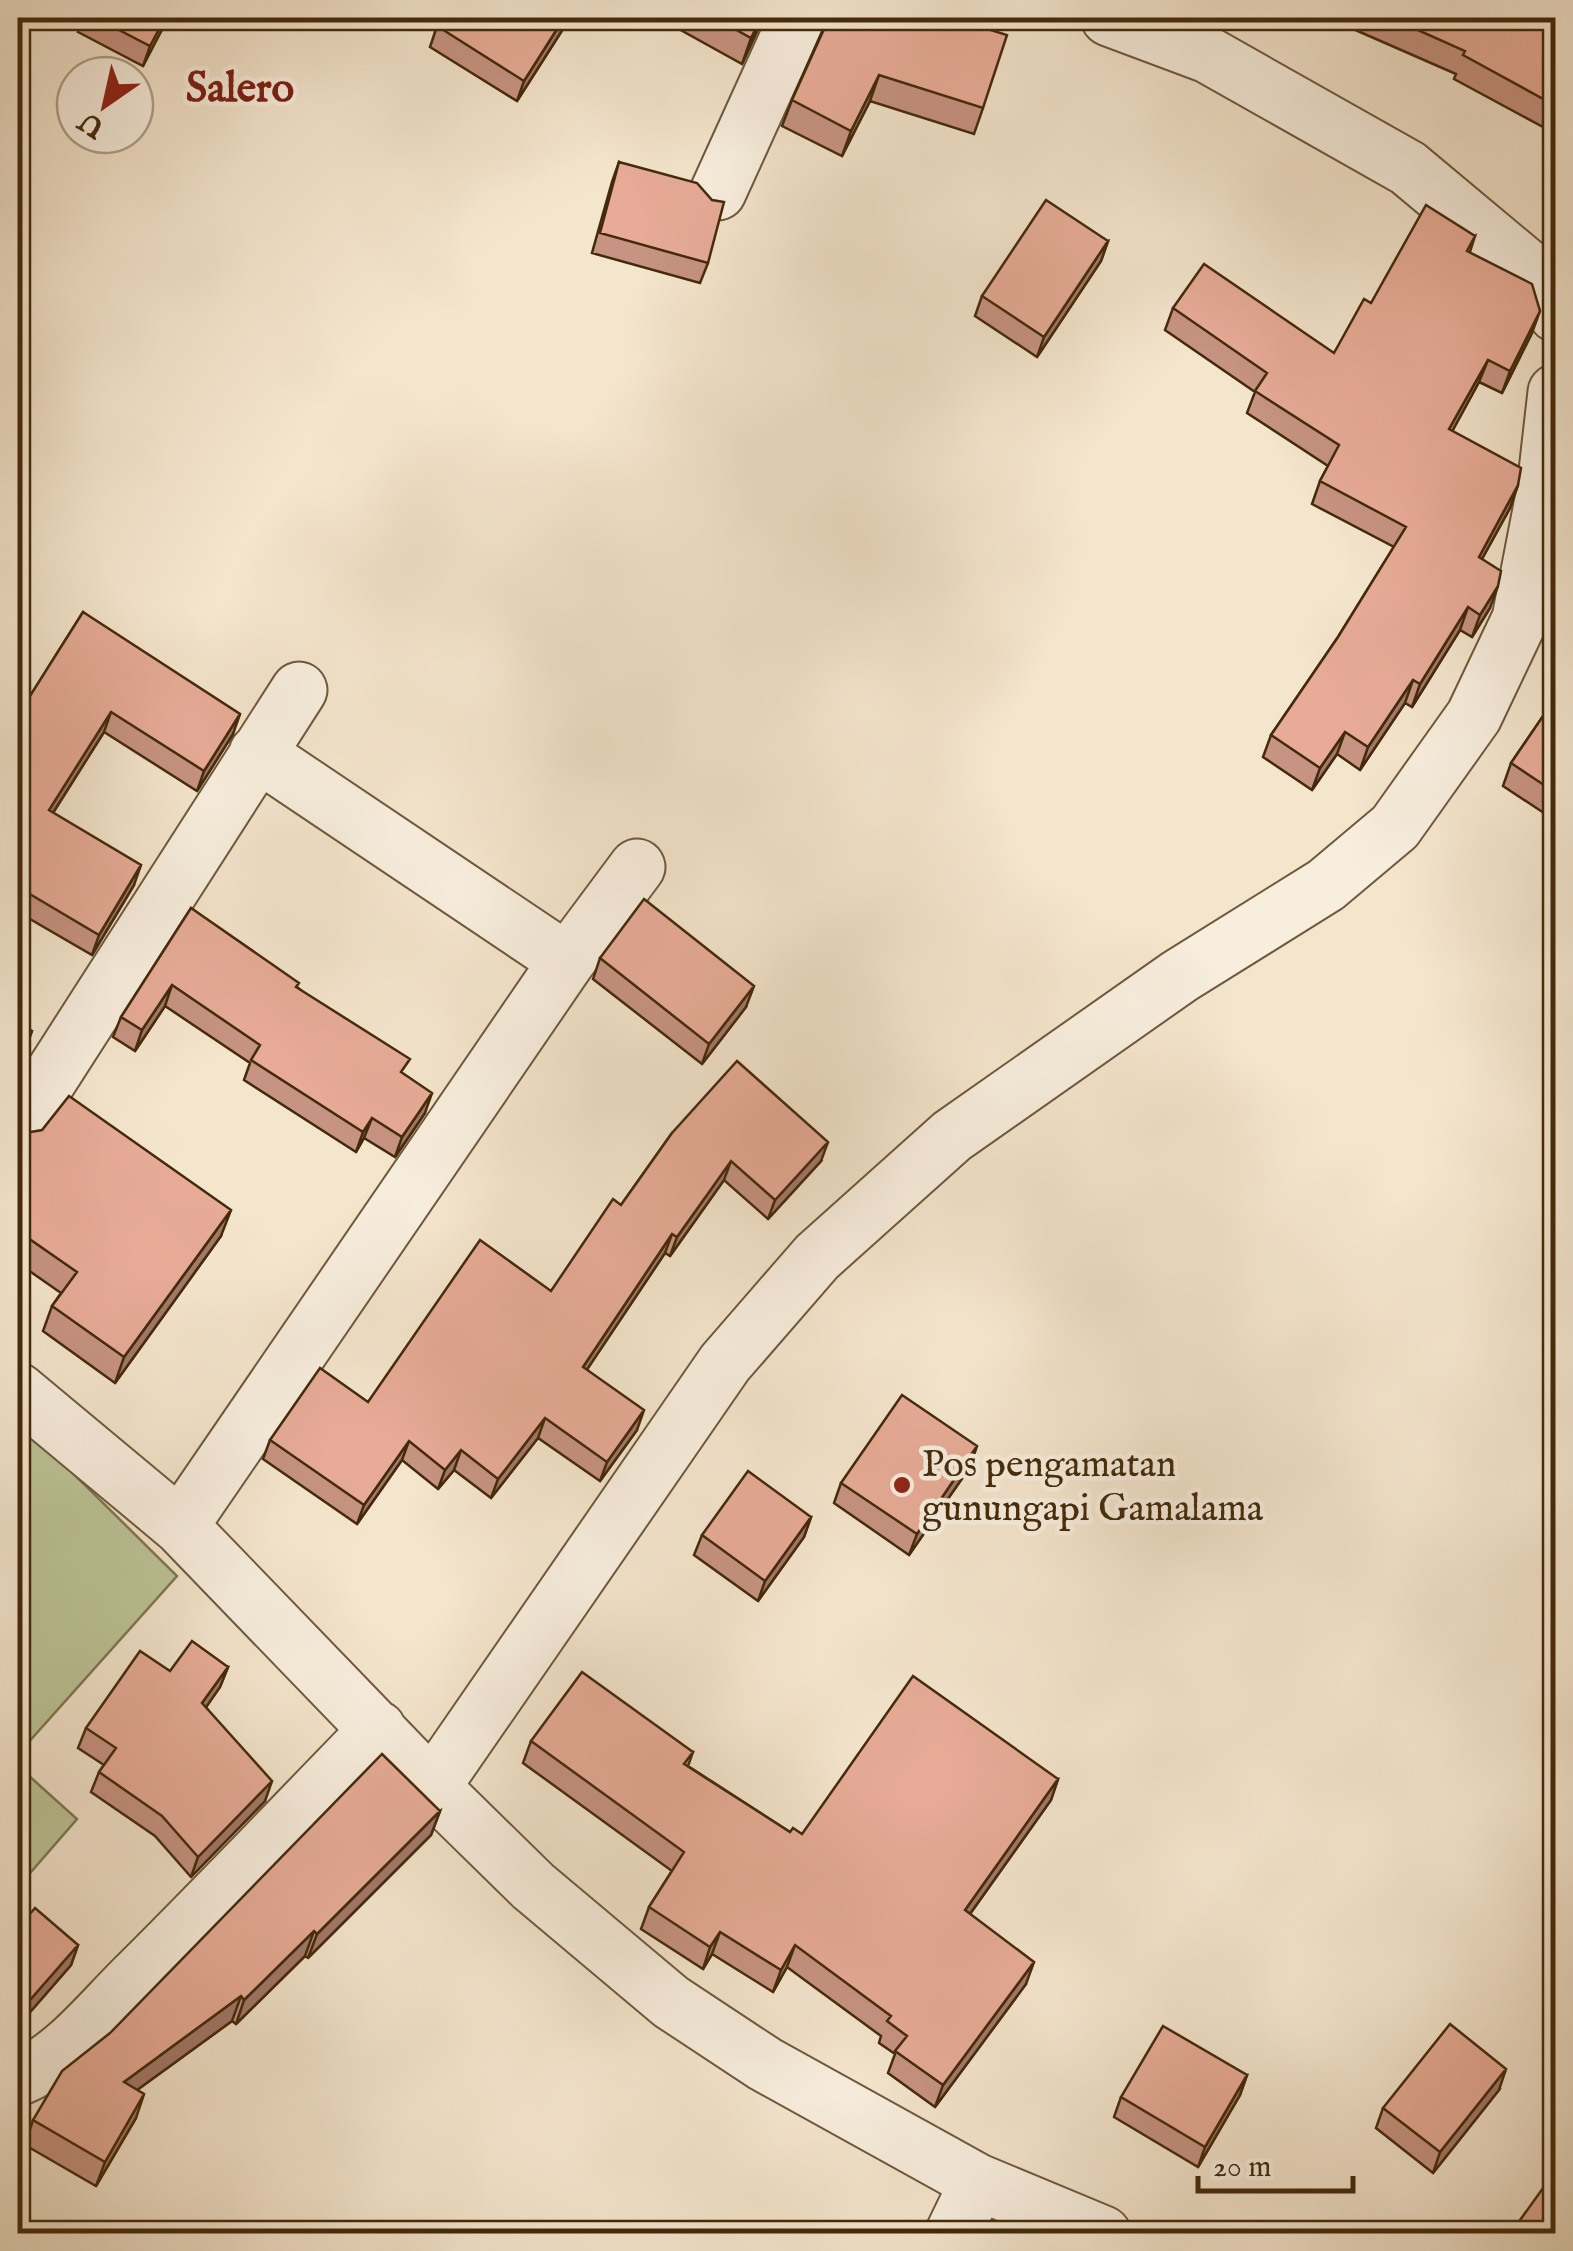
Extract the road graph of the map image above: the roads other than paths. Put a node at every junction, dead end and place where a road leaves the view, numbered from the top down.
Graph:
1 (797, 18) edge
2 (1123, 20) edge
3 (718, 192) dead end
4 (1555, 299) edge
5 (1556, 392) edge
6 (299, 690) dead end
7 (257, 752) junction
8 (637, 867) dead end
9 (568, 961) junction
10 (18, 1128) edge
11 (18, 1391) edge
12 (180, 1526) junction
13 (378, 1730) junction
14 (432, 1787) junction
15 (18, 2078) edge
16 (978, 2182) junction
17 (953, 2234) edge
18 (1103, 2234) edge

1 - 3 street
2 - 4 street
5 - 14 street
6 - 7 street
7 - 9 street
7 - 10 street
8 - 9 street
9 - 12 street
11 - 12 street
12 - 13 street
13 - 14 street
13 - 15 street
14 - 16 street
16 - 17 street
16 - 18 street

